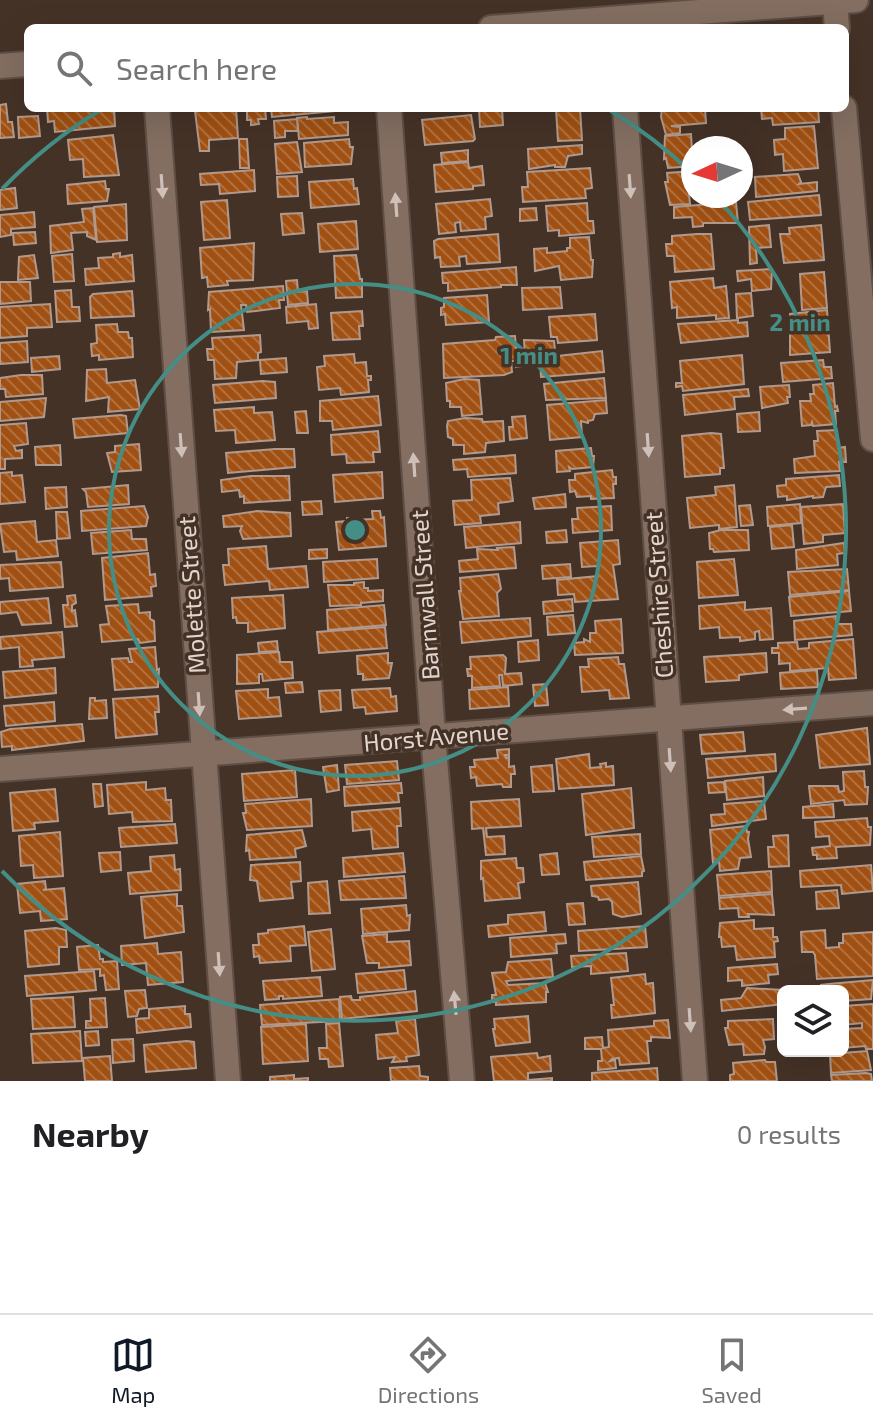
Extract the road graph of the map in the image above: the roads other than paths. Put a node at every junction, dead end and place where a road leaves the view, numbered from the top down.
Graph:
1 (845, 1) edge
2 (618, 15) edge
3 (530, 24) edge
4 (838, 24) edge
5 (24, 64) edge
6 (0, 66) edge
7 (157, 112) edge
8 (389, 112) edge
9 (625, 112) edge
10 (844, 112) edge
11 (873, 439) edge
12 (873, 703) edge
13 (667, 718) junction
14 (433, 736) junction
15 (203, 755) junction
16 (0, 769) edge
17 (228, 1081) edge
18 (462, 1081) edge
19 (695, 1081) edge

1 - 2 street
1 - 4 street
2 - 3 street
5 - 6 street
7 -> 15 street, Molette Street
14 -> 8 street, Barnwall Street
9 -> 13 street, Cheshire Street
10 - 11 street
12 -> 13 street, Horst Avenue
13 - 14 street, Horst Avenue
13 -> 19 street, Cheshire Street
14 - 15 street, Horst Avenue
18 -> 14 street, Barnwall Street
15 - 16 street, Horst Avenue
15 -> 17 street, Molette Street

